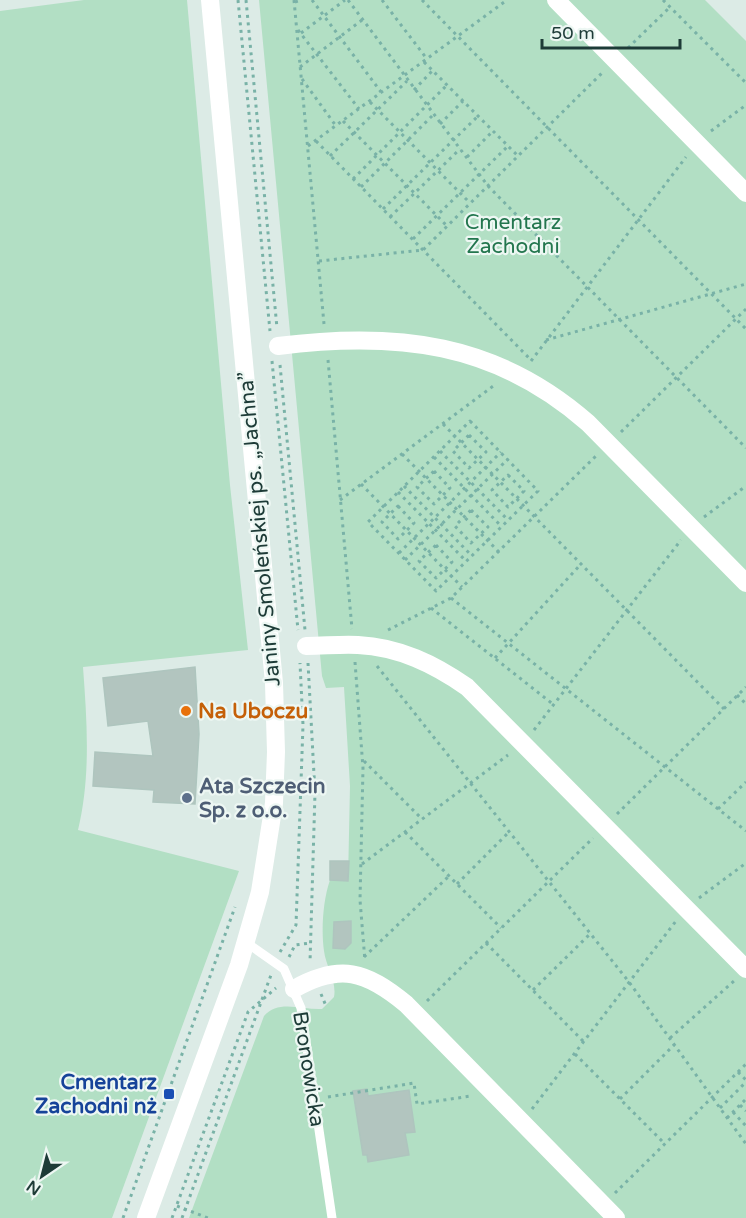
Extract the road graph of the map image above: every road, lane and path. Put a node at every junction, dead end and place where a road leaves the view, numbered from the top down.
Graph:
1 (210, 0) edge
2 (246, 0) edge
3 (302, 0) edge
4 (312, 0) edge
5 (346, 0) edge
6 (382, 0) edge
7 (422, 0) edge
8 (507, 0) edge
9 (556, 0) edge
10 (663, 0) edge
11 (295, 1) edge
12 (670, 7) junction
13 (324, 16) junction
14 (362, 20) junction
15 (297, 29) junction
16 (300, 34) junction
17 (458, 36) junction
18 (340, 37) junction
19 (317, 55) junction
20 (425, 60) junction
21 (615, 61) junction
22 (300, 67) junction
23 (433, 70) junction
24 (404, 76) junction
25 (302, 79) junction
26 (407, 81) junction
27 (746, 83) edge
28 (447, 85) junction
29 (414, 90) junction
30 (381, 93) junction
31 (370, 101) junction
32 (463, 101) junction
33 (746, 105) edge
34 (426, 106) junction
35 (378, 109) junction
36 (359, 110) junction
37 (434, 115) junction
38 (478, 116) junction
39 (344, 121) junction
40 (440, 124) junction
41 (336, 126) junction
42 (548, 128) junction
43 (493, 131) junction
44 (355, 132) junction
45 (400, 132) junction
46 (408, 140) junction
47 (453, 140) junction
48 (316, 141) junction
49 (696, 143) junction
50 (508, 146) junction
51 (308, 147) junction
52 (460, 148) junction
53 (377, 155) junction
54 (330, 156) junction
55 (518, 156) junction
56 (466, 158) junction
57 (430, 162) junction
58 (385, 163) junction
59 (438, 170) junction
60 (480, 174) junction
61 (353, 179) junction
62 (407, 185) junction
63 (488, 186) junction
64 (361, 187) junction
65 (415, 193) junction
66 (460, 193) junction
67 (746, 193) edge
68 (470, 203) junction
69 (383, 209) junction
70 (437, 216) junction
71 (390, 217) junction
72 (638, 219) junction
73 (447, 226) junction
74 (413, 240) junction
75 (423, 250) junction
76 (318, 261) junction
77 (746, 284) edge
78 (587, 286) junction
79 (711, 294) junction
80 (746, 309) edge
81 (620, 319) junction
82 (736, 319) junction
83 (746, 329) edge
84 (545, 340) junction
85 (326, 341) junction
86 (278, 346) junction
87 (530, 359) junction
88 (512, 372) junction
89 (677, 377) junction
90 (535, 385) junction
91 (443, 423) junction
92 (455, 436) junction
93 (462, 443) junction
94 (609, 444) junction
95 (746, 448) edge
96 (440, 451) junction
97 (501, 452) junction
98 (402, 454) junction
99 (434, 457) junction
100 (478, 459) junction
101 (508, 459) junction
102 (486, 467) junction
103 (419, 471) junction
104 (493, 474) junction
105 (426, 478) junction
106 (471, 482) junction
107 (501, 482) junction
108 (362, 484) junction
109 (404, 486) junction
110 (746, 486) edge
111 (464, 488) junction
112 (477, 489) junction
113 (398, 492) junction
114 (442, 495) junction
115 (471, 495) junction
116 (517, 499) junction
117 (340, 500) junction
118 (450, 502) junction
119 (524, 506) junction
120 (383, 507) junction
121 (457, 509) junction
122 (390, 513) junction
123 (464, 517) junction
124 (534, 517) junction
125 (435, 518) junction
126 (508, 520) junction
127 (429, 524) junction
128 (441, 525) junction
129 (502, 526) junction
130 (691, 527) junction
131 (406, 530) junction
132 (435, 530) junction
133 (481, 534) junction
134 (414, 538) junction
135 (488, 541) junction
136 (421, 545) junction
137 (428, 552) junction
138 (499, 552) junction
139 (399, 553) junction
140 (472, 556) junction
141 (405, 560) junction
142 (466, 561) junction
143 (581, 564) junction
144 (444, 569) junction
145 (451, 576) junction
146 (746, 583) edge
147 (462, 587) junction
148 (451, 598) junction
149 (431, 608) junction
150 (627, 610) junction
151 (509, 644) junction
152 (357, 645) junction
153 (306, 646) junction
154 (495, 658) junction
155 (746, 687) edge
156 (566, 689) junction
157 (737, 696) junction
158 (746, 704) edge
159 (554, 705) junction
160 (724, 709) junction
161 (524, 743) junction
162 (363, 760) junction
163 (665, 767) junction
164 (746, 782) edge
165 (470, 783) junction
166 (718, 809) junction
167 (422, 819) junction
168 (605, 826) junction
169 (746, 831) edge
170 (405, 832) junction
171 (509, 832) junction
172 (746, 863) edge
173 (361, 864) junction
174 (449, 876) junction
175 (549, 881) junction
176 (457, 884) junction
177 (238, 898) dead end
178 (686, 908) junction
179 (501, 928) junction
180 (590, 934) junction
181 (247, 943) junction
182 (310, 943) junction
183 (486, 943) junction
184 (364, 957) junction
185 (284, 969) junction
186 (742, 973) edge
187 (315, 978) junction
188 (367, 979) junction
189 (629, 982) junction
190 (294, 989) junction
191 (533, 990) junction
192 (326, 1006) dead end
193 (415, 1013) junction
194 (670, 1038) junction
195 (584, 1042) junction
196 (674, 1045) junction
197 (575, 1054) junction
198 (746, 1064) edge
199 (738, 1072) junction
200 (746, 1081) edge
201 (489, 1088) junction
202 (712, 1097) junction
203 (315, 1099) junction
204 (620, 1099) junction
205 (746, 1099) edge
206 (740, 1105) junction
207 (720, 1108) junction
208 (746, 1111) edge
209 (733, 1112) junction
210 (727, 1118) junction
211 (522, 1123) junction
212 (746, 1126) edge
213 (665, 1144) junction
214 (746, 1144) edge
215 (603, 1204) junction
216 (177, 1205) junction
217 (123, 1218) edge
218 (146, 1218) edge
219 (172, 1218) edge
220 (208, 1218) edge
221 (332, 1218) edge
222 (616, 1218) edge

1 - 181 street, Janiny Smoleńskiej ps. „Jachna”
2 - 86 path
3 - 11 path
4 - 13 path
5 - 13 path
5 - 14 path
6 - 20 path
7 - 17 path
8 - 17 path
9 - 21 street
10 - 12 path
11 - 15 path
12 - 21 path
12 - 27 path
13 - 16 path
13 - 18 path
14 - 18 path
14 - 24 path
15 - 16 path
15 - 22 path
16 - 19 path
17 - 20 path
17 - 42 path
18 - 19 path
18 - 30 path
19 - 22 path
19 - 36 path
20 - 23 path
20 - 24 path
21 - 42 path
21 - 49 street
22 - 25 path
23 - 28 path
23 - 29 path
24 - 26 path
24 - 30 path
25 - 41 path
25 - 51 path
26 - 29 path
26 - 35 path
28 - 32 path
28 - 34 path
29 - 34 path
30 - 31 path
31 - 35 path
31 - 36 path
32 - 38 path
32 - 40 path
33 - 49 path
34 - 37 path
34 - 45 path
35 - 44 path
35 - 45 path
36 - 39 path
37 - 40 path
37 - 46 path
38 - 43 path
38 - 47 path
39 - 41 path
39 - 44 path
40 - 47 path
41 - 48 path
42 - 55 path
42 - 72 path
43 - 50 path
43 - 56 path
44 - 53 path
44 - 54 path
45 - 46 path
45 - 53 path
46 - 57 path
46 - 58 path
47 - 52 path
47 - 57 path
48 - 51 path
48 - 54 path
49 - 67 street
49 - 72 path
50 - 55 path
50 - 60 path
51 - 76 path
52 - 56 path
52 - 59 path
53 - 58 path
53 - 61 path
54 - 61 path
55 - 63 path
56 - 60 path
57 - 59 path
57 - 62 path
58 - 62 path
58 - 64 path
59 - 65 path
59 - 66 path
60 - 63 path
60 - 66 path
61 - 64 path
62 - 65 path
62 - 69 path
63 - 68 path
63 - 78 path
64 - 69 path
65 - 70 path
65 - 71 path
66 - 68 path
66 - 70 path
68 - 73 path
69 - 71 path
70 - 73 path
70 - 74 path
71 - 74 path
72 - 78 path
72 - 79 path
73 - 75 path
74 - 75 path
75 - 76 path
75 - 87 path
76 - 85 path
77 - 79 path
78 - 81 path
78 - 84 path
79 - 81 path
79 - 82 path
80 - 82 path
81 - 84 path
81 - 89 path
82 - 83 path
82 - 89 path
84 - 87 path
85 - 86 street
85 - 88 street
85 - 117 path
86 - 153 path
87 - 90 path
88 - 90 street
88 - 91 path
89 - 94 path
89 - 95 path
90 - 94 street
91 - 92 path
91 - 98 path
92 - 93 path
92 - 96 path
92 - 97 path
93 - 100 path
93 - 100 path
93 - 100 path
94 - 124 path
94 - 130 street
96 - 99 path
96 - 106 path
97 - 101 path
97 - 102 path
98 - 103 path
98 - 108 path
99 - 103 path
99 - 111 path
100 - 102 path
101 - 104 path
101 - 119 path
102 - 104 path
102 - 106 path
103 - 105 path
103 - 109 path
104 - 107 path
104 - 112 path
105 - 114 path
105 - 114 path
105 - 114 path
106 - 111 path
106 - 112 path
107 - 116 path
107 - 116 path
107 - 116 path
108 - 117 path
108 - 120 path
109 - 113 path
109 - 125 path
110 - 130 path
111 - 115 path
111 - 118 path
112 - 115 path
112 - 126 path
113 - 120 path
113 - 127 path
114 - 118 path
115 - 121 path
115 - 129 path
116 - 119 path
117 - 152 path
118 - 121 path
118 - 125 path
119 - 124 path
119 - 126 path
120 - 122 path
120 - 139 path
121 - 123 path
121 - 128 path
122 - 131 path
122 - 131 path
122 - 131 path
123 - 133 path
123 - 133 path
123 - 133 path
124 - 138 path
124 - 143 path
125 - 127 path
125 - 128 path
126 - 129 path
127 - 132 path
127 - 134 path
128 - 132 path
128 - 140 path
129 - 135 path
130 - 146 street
130 - 150 path
131 - 134 path
132 - 136 path
132 - 142 path
133 - 135 path
134 - 136 path
134 - 139 path
135 - 138 path
135 - 140 path
136 - 137 path
136 - 141 path
137 - 144 path
137 - 144 path
137 - 144 path
138 - 147 path
139 - 141 path
140 - 142 path
141 - 145 path
142 - 145 path
143 - 150 path
143 - 151 path
144 - 145 path
145 - 147 path
147 - 148 path
148 - 149 path
148 - 151 path
149 - 152 path
149 - 154 path
150 - 156 path
150 - 160 path
151 - 154 path
151 - 156 path
152 - 153 street
152 - 161 street
152 - 162 path
152 - 165 path
153 - 182 path
154 - 159 path
155 - 157 path
156 - 159 path
156 - 163 path
157 - 158 path
157 - 160 path
159 - 161 path
160 - 163 path
161 - 165 path
161 - 168 street
162 - 167 path
162 - 173 path
163 - 166 path
163 - 168 path
164 - 166 path
165 - 167 path
165 - 171 path
166 - 169 path
167 - 170 path
168 - 175 path
168 - 178 street
170 - 173 path
170 - 174 path
171 - 175 path
171 - 176 path
172 - 178 path
173 - 184 path
174 - 176 path
174 - 184 path
175 - 179 path
175 - 180 path
176 - 179 path
177 - 217 path
178 - 186 street
178 - 189 path
179 - 183 path
180 - 189 path
180 - 191 path
181 - 185 lane, Bronowicka
181 - 218 street, Janiny Smoleńskiej ps. „Jachna”
182 - 185 path
182 - 187 path
183 - 191 path
183 - 193 path
184 - 188 path
185 - 190 lane, Bronowicka
185 - 216 path
186 - 194 path
187 - 188 street
187 - 190 street
187 - 192 path
188 - 193 street
189 - 194 path
189 - 195 path
190 - 203 lane, Bronowicka
191 - 195 path
193 - 201 street
194 - 196 path
195 - 197 path
196 - 202 path
196 - 204 path
197 - 204 path
197 - 211 path
198 - 199 path
199 - 200 path
199 - 202 path
200 - 207 path
201 - 203 path
201 - 211 street
202 - 207 path
202 - 213 path
203 - 221 lane, Bronowicka
204 - 213 path
205 - 206 path
206 - 208 path
206 - 209 path
207 - 210 path
209 - 210 path
209 - 212 path
210 - 214 path
211 - 215 street
213 - 215 path
215 - 222 street
216 - 219 path
216 - 220 path

